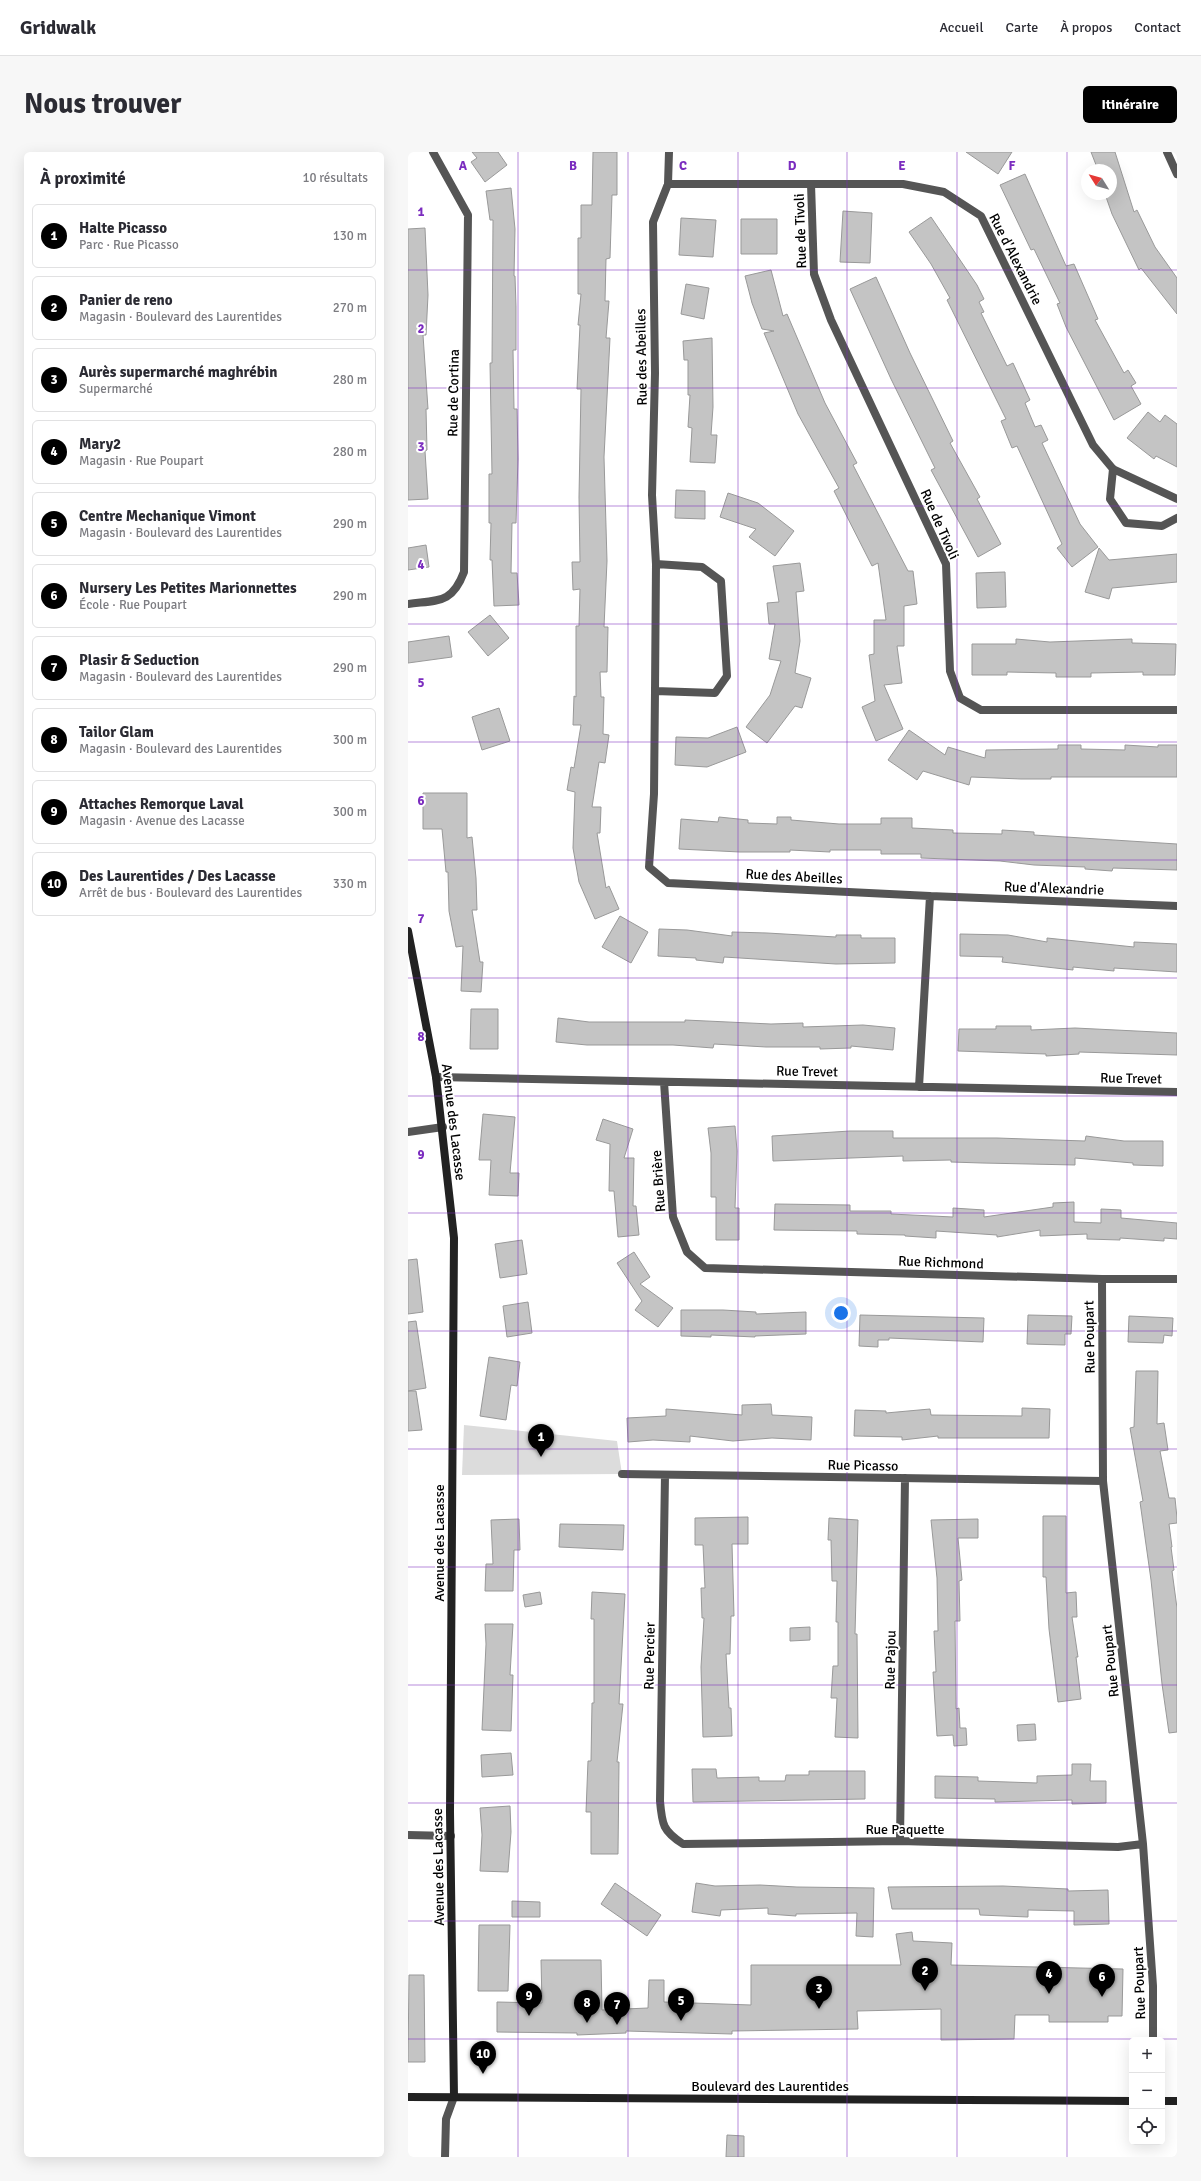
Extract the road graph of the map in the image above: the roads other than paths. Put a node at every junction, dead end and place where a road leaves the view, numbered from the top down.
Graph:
1 (433, 152) edge
2 (668, 152) edge
3 (1167, 152) edge
4 (1177, 174) edge
5 (668, 184) junction
6 (811, 184) junction
7 (1113, 469) junction
8 (1177, 499) edge
9 (1177, 518) edge
10 (656, 564) junction
11 (408, 604) edge
12 (655, 691) junction
13 (1177, 710) edge
14 (930, 896) junction
15 (1177, 906) edge
16 (408, 935) edge
17 (436, 1077) junction
18 (664, 1082) junction
19 (919, 1086) junction
20 (1177, 1092) edge
21 (443, 1128) junction
22 (408, 1132) edge
23 (705, 1268) joint
24 (1102, 1279) junction
25 (1177, 1279) edge
26 (622, 1474) dead end
27 (665, 1475) junction
28 (905, 1478) junction
29 (1103, 1481) junction
30 (408, 1835) edge
31 (669, 1835) joint
32 (450, 1836) junction
33 (900, 1841) junction
34 (1143, 1844) junction
35 (1153, 2037) edge
36 (408, 2096) edge
37 (454, 2097) junction
38 (1129, 2101) edge
39 (1165, 2101) edge
40 (1177, 2101) edge
41 (445, 2157) edge

1 - 11 street, Rue de Cortina
2 - 5 street, Rue des Abeilles
3 - 4 street
5 - 6 street, Rue d'Alexandrie
5 - 10 street, Rue des Abeilles
6 - 7 street, Rue d'Alexandrie
6 - 13 street, Rue de Tivoli
7 - 8 street, Rue d'Alexandrie
7 - 9 street
10 - 12 street, Rue des Abeilles
10 - 12 street
12 - 14 street, Rue des Abeilles
14 - 15 street, Rue d'Alexandrie
14 - 19 street
16 - 17 street, Avenue des Lacasse
17 - 18 street, Rue Trevet
17 - 21 street, Avenue des Lacasse
18 - 19 street, Rue Trevet
18 - 23 street, Rue Brière
19 - 20 street, Rue Trevet
21 - 22 street
21 - 32 street, Avenue des Lacasse
23 - 24 street, Rue Richmond
24 - 25 street, Rue Richmond
24 - 29 street, Rue Poupart
26 - 27 street, Rue Picasso
27 - 28 street, Rue Picasso
27 - 31 street, Rue Percier
28 - 29 street, Rue Picasso
28 - 33 street, Rue Pajou
29 - 34 street, Rue Poupart
30 - 32 street
31 - 33 street, Rue Paquette
32 - 37 street, Avenue des Lacasse
33 - 34 street, Rue Paquette
34 - 35 street, Rue Poupart
36 - 37 street, Boulevard des Laurentides
37 - 38 street, Boulevard des Laurentides
37 - 41 street, Avenue des Lacasse
39 - 40 street

